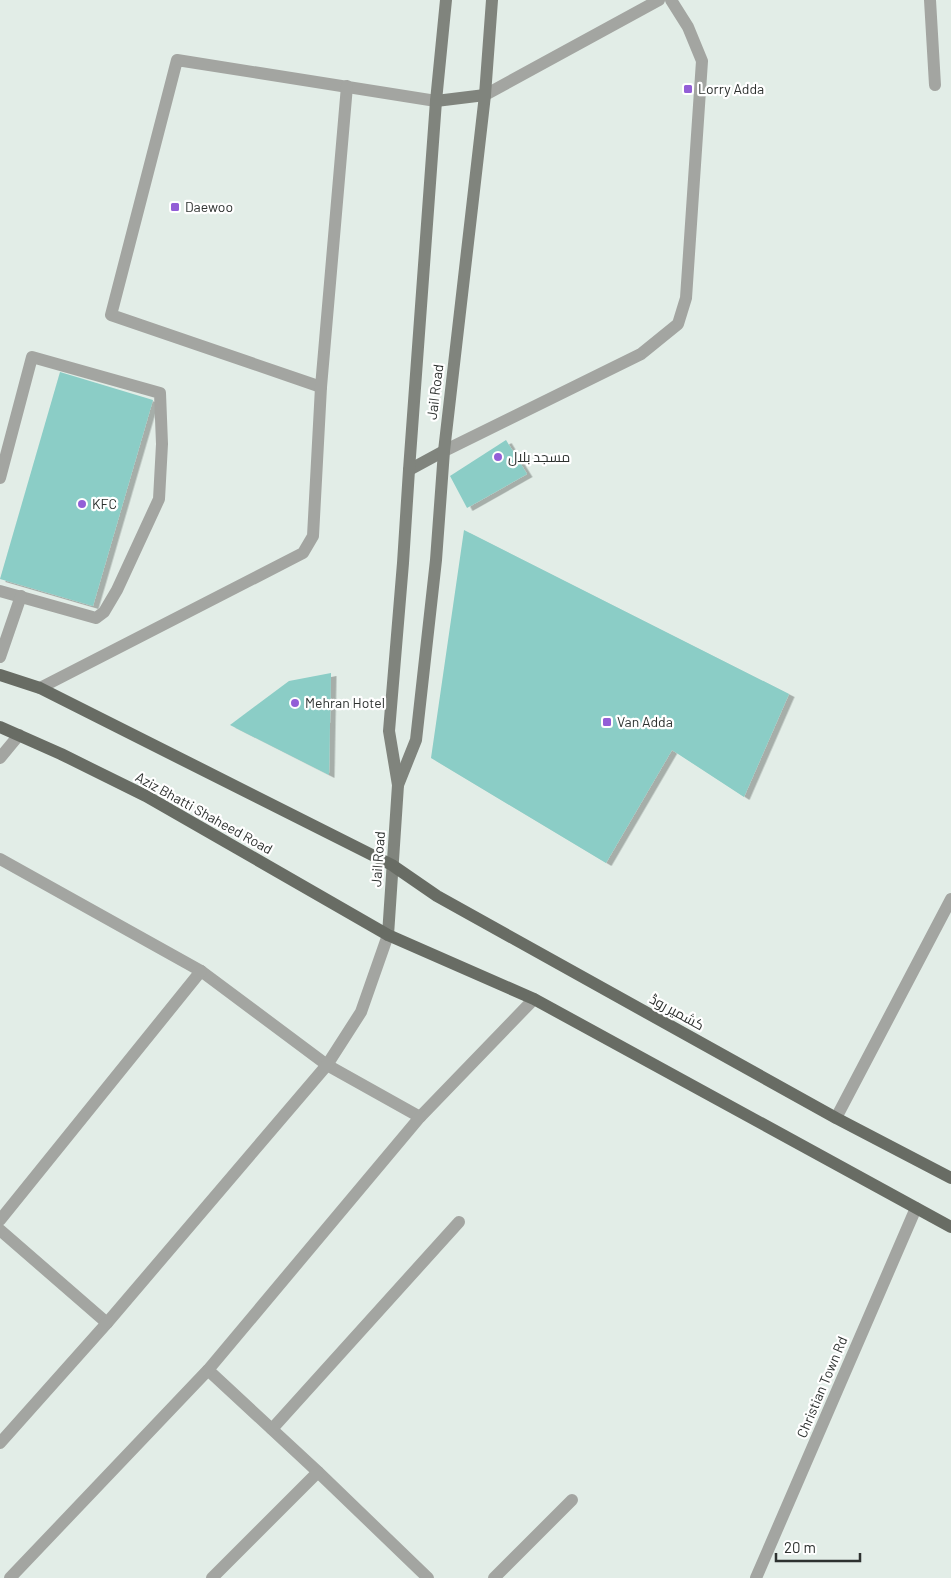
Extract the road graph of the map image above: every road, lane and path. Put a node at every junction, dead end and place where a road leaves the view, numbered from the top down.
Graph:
1 (446, 0) edge
2 (492, 0) edge
3 (659, 0) edge
4 (671, 0) edge
5 (930, 0) edge
6 (935, 85) dead end
7 (347, 86) junction
8 (485, 95) junction
9 (436, 101) junction
10 (321, 387) junction
11 (444, 451) junction
12 (409, 470) junction
13 (0, 478) edge
14 (0, 591) edge
15 (21, 596) junction
16 (0, 657) edge
17 (0, 675) edge
18 (40, 688) junction
19 (0, 727) edge
20 (19, 734) junction
21 (0, 758) edge
22 (398, 785) junction
23 (0, 859) edge
24 (392, 865) junction
25 (951, 899) edge
26 (388, 935) junction
27 (201, 971) junction
28 (534, 999) junction
29 (327, 1065) junction
30 (420, 1117) junction
31 (836, 1118) junction
32 (951, 1178) edge
33 (916, 1208) junction
34 (0, 1220) edge
35 (458, 1222) dead end
36 (951, 1227) edge
37 (0, 1230) edge
38 (107, 1323) junction
39 (208, 1370) junction
40 (272, 1429) junction
41 (1, 1440) edge
42 (318, 1472) junction
43 (572, 1500) dead end
44 (10, 1578) edge
45 (212, 1578) edge
46 (428, 1578) edge
47 (494, 1578) edge
48 (756, 1578) edge

1 - 9 main road, Jail Road
2 - 8 main road, Jail Road
3 - 8 street
4 - 11 street
5 - 6 street
7 - 9 street
7 - 10 street
7 - 10 street
8 - 9 main road
8 - 11 main road, Jail Road
9 - 12 main road, Jail Road
10 - 18 street
11 - 12 main road
11 - 22 main road, Jail Road
12 - 22 main road, Jail Road
13 - 15 street
14 - 15 street
15 - 16 street
17 - 18 main road
18 - 24 main road
19 - 20 main road, Aziz Bhatti Shaheed Road
20 - 21 street
20 - 26 main road, Aziz Bhatti Shaheed Road
22 - 24 main road, Jail Road
23 - 27 street
24 - 26 main road, Jail Road
24 - 31 main road, کشمیر روڈ
25 - 31 street
26 - 28 main road
26 - 29 street
27 - 29 street
27 - 34 street
28 - 30 street
28 - 33 main road
29 - 30 street
29 - 38 street
30 - 39 street
31 - 32 main road, کشمیر روڈ
33 - 36 main road
33 - 48 street, Christian Town Rd
35 - 40 street
37 - 38 street
38 - 41 street
39 - 40 street
39 - 44 street
40 - 42 street
42 - 45 street
42 - 46 street
43 - 47 street

